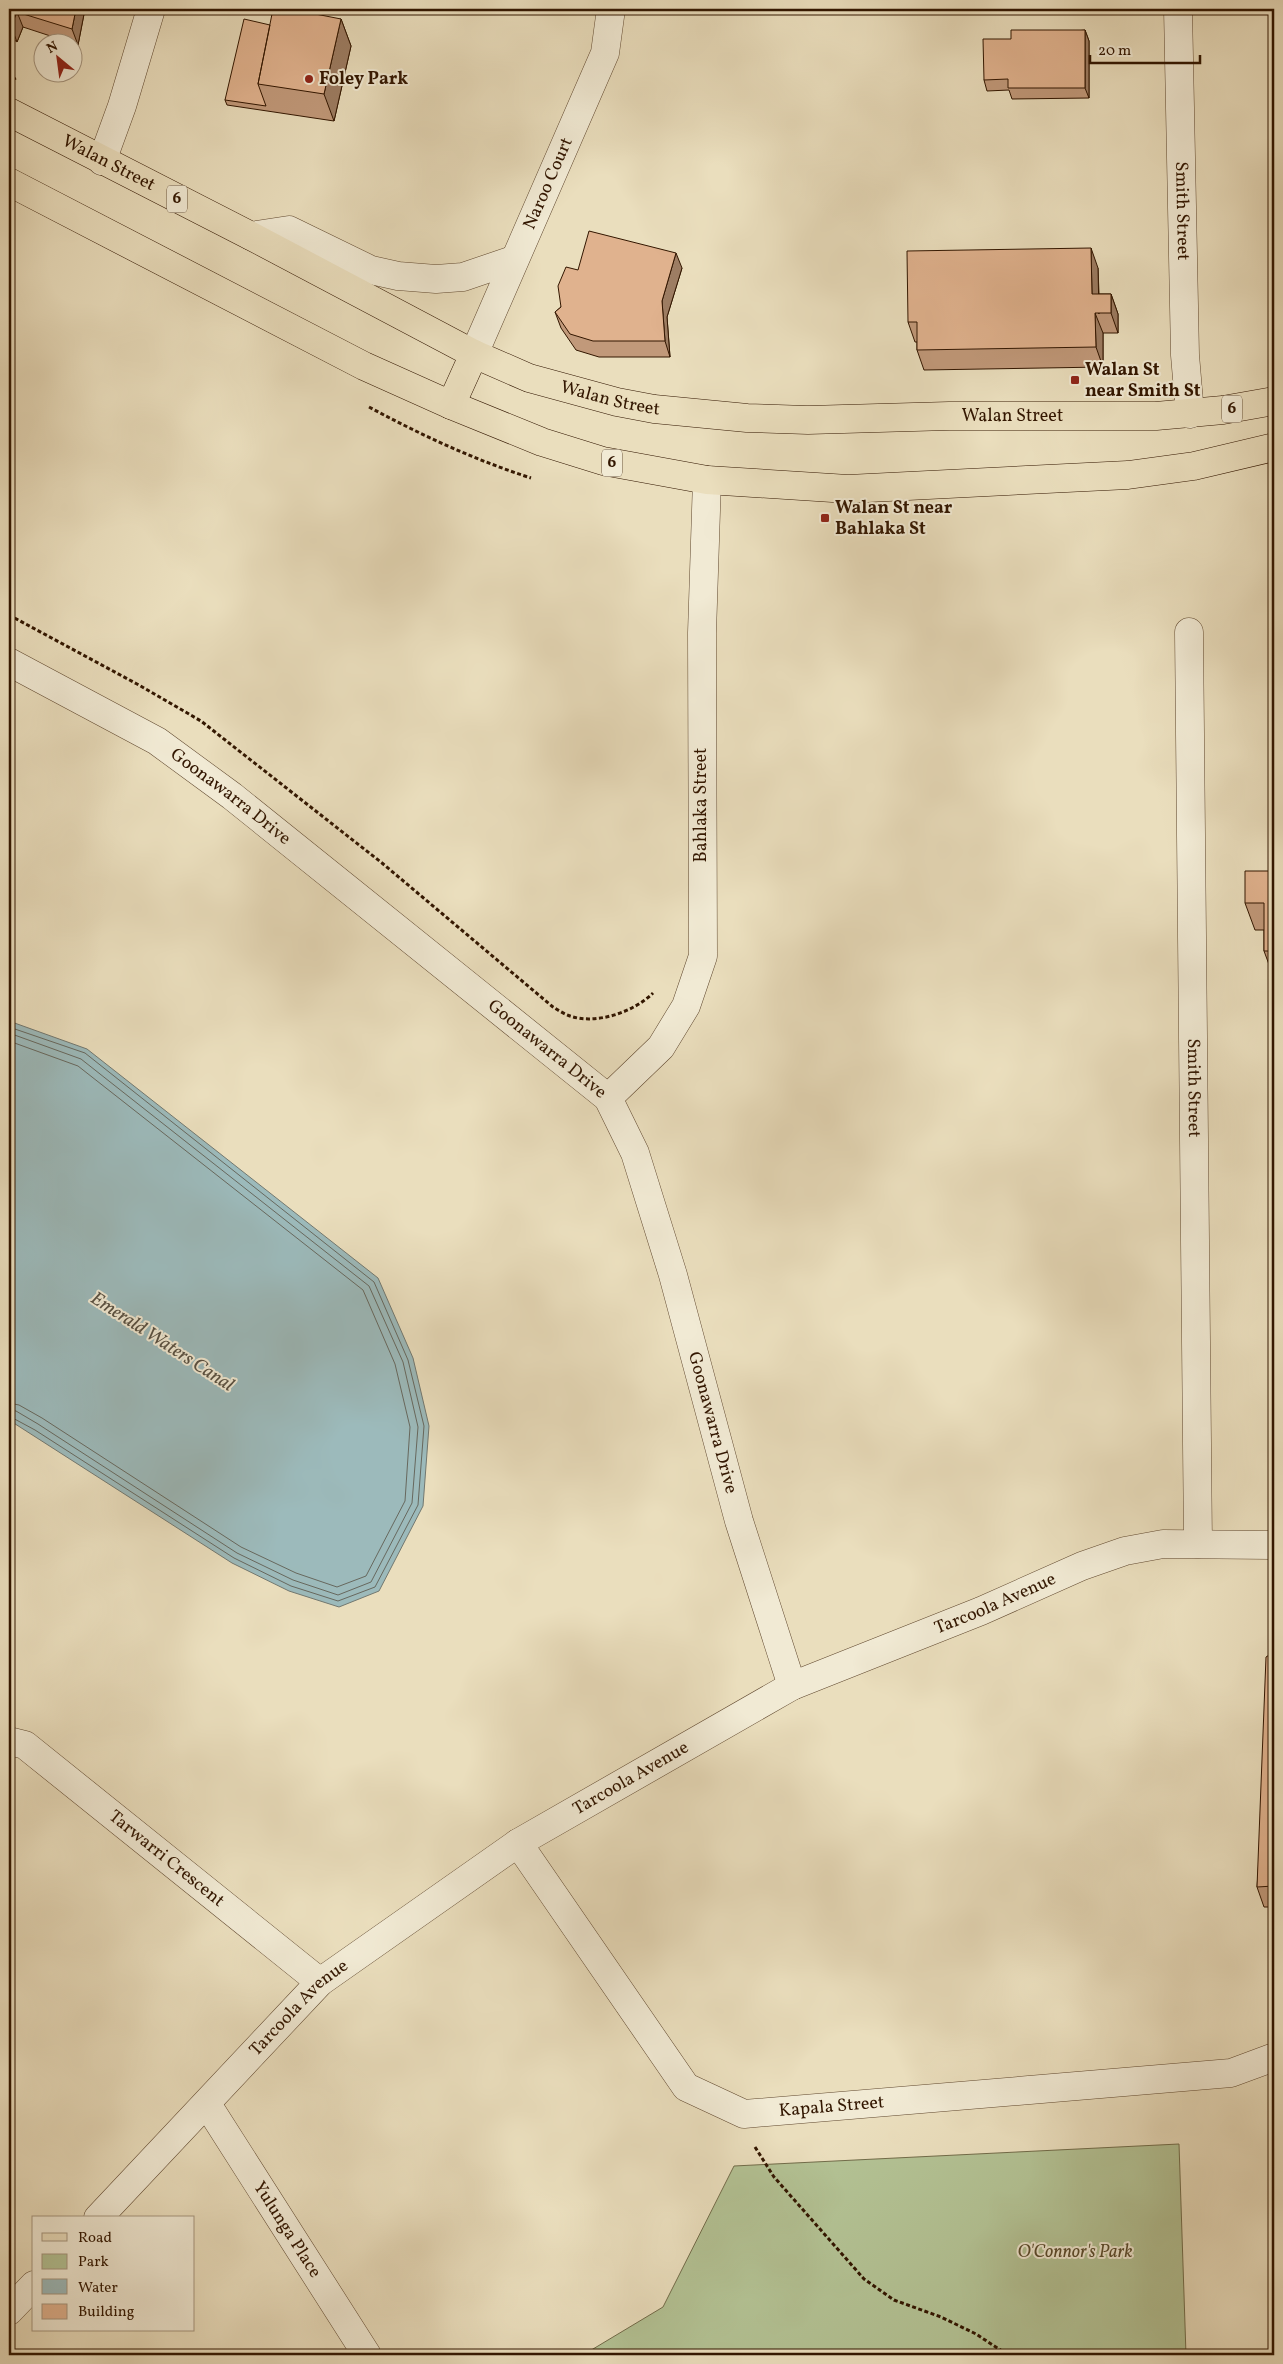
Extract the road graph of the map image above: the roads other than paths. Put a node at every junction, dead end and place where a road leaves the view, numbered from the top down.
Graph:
1 (152, 9) edge
2 (611, 9) edge
3 (1178, 9) edge
4 (9, 112) edge
5 (102, 161) junction
6 (9, 182) edge
7 (252, 236) junction
8 (513, 260) junction
9 (474, 354) junction
10 (1274, 401) edge
11 (451, 405) junction
12 (1190, 414) junction
13 (1274, 448) edge
14 (707, 480) junction
15 (1189, 632) dead end
16 (9, 662) edge
17 (608, 1098) junction
18 (1198, 1544) junction
19 (1274, 1545) edge
20 (792, 1686) junction
21 (9, 1741) edge
22 (518, 1843) junction
23 (320, 1982) junction
24 (1274, 2057) edge
25 (207, 2104) junction
26 (100, 2216) edge
27 (32, 2287) edge
28 (9, 2311) edge
29 (367, 2355) edge

1 - 5 street
2 - 8 street, Naroo Court
3 - 12 street, Smith Street
4 - 5 main road, Walan Street / 6
5 - 7 main road, Walan Street / 6
6 - 11 main road, 6
7 - 8 street
7 - 9 main road, Walan Street / 6
8 - 9 street, Naroo Court
9 - 11 main road
9 - 12 main road, Walan Street / 6
10 - 12 main road, Walan Street / 6
11 - 14 main road, 6
13 - 14 main road, 6
14 - 17 street, Bahlaka Street
15 - 18 street, Smith Street
16 - 17 street, Goonawarra Drive
17 - 20 street, Goonawarra Drive
18 - 19 street, Tarcoola Avenue
18 - 20 street, Tarcoola Avenue
20 - 22 street, Tarcoola Avenue
21 - 23 street, Tarwarri Crescent
22 - 23 street, Tarcoola Avenue
22 - 24 street, Kapala Street
23 - 25 street, Tarcoola Avenue
25 - 26 street, Tarcoola Avenue
25 - 29 street, Yulunga Place
27 - 28 street

